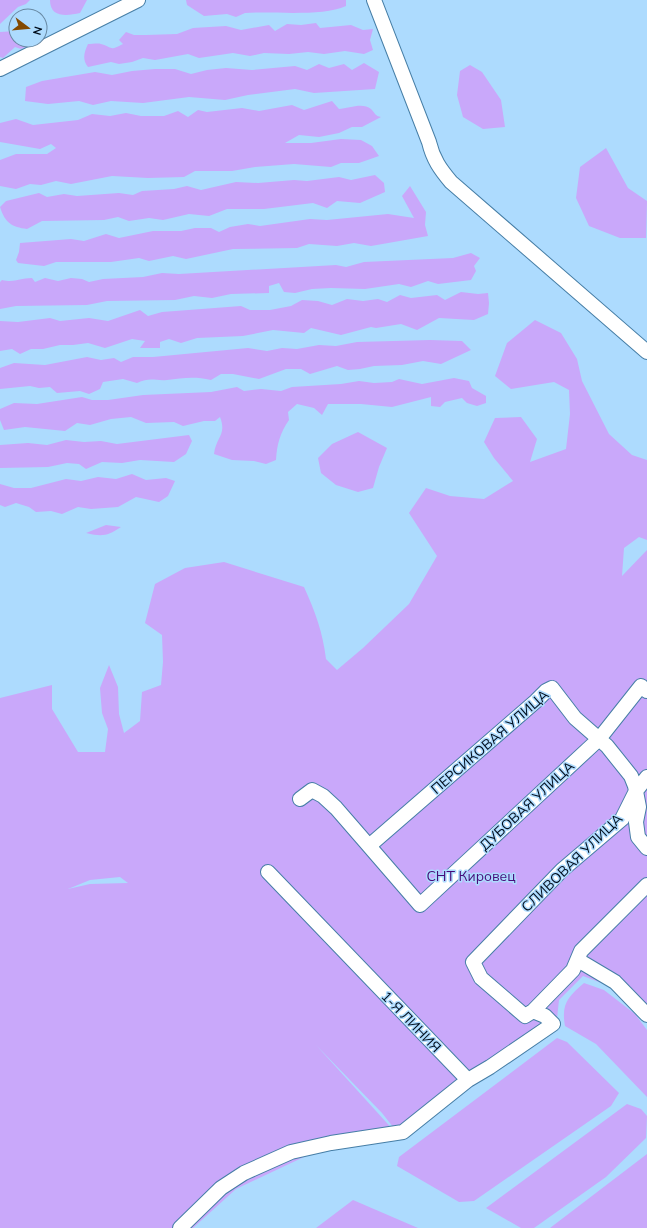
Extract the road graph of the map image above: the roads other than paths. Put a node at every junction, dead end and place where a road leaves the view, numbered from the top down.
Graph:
1 (138, 0) edge
2 (374, 0) edge
3 (0, 69) edge
4 (647, 352) edge
5 (647, 691) edge
6 (599, 739) junction
7 (647, 777) edge
8 (636, 791) junction
9 (300, 799) dead end
10 (369, 846) junction
11 (647, 848) edge
12 (268, 872) dead end
13 (647, 885) edge
14 (578, 960) junction
15 (533, 1011) junction
16 (647, 1014) edge
17 (468, 1080) junction
18 (180, 1228) edge

1 - 3 street
2 - 4 street
5 - 6 street, ДУБОВАЯ УЛИЦА
6 - 8 street, ПЕРСИКОВАЯ УЛИЦА
6 - 10 street, ПЕРСИКОВАЯ УЛИЦА
6 - 10 street, ДУБОВАЯ УЛИЦА
7 - 8 street, СЛИВОВАЯ УЛИЦА
8 - 11 street, ПЕРСИКОВАЯ УЛИЦА
8 - 15 street, СЛИВОВАЯ УЛИЦА
9 - 10 street
12 - 17 street, 1-Я ЛИНИЯ
13 - 14 street
14 - 15 street
14 - 16 street
15 - 17 street
17 - 18 street

